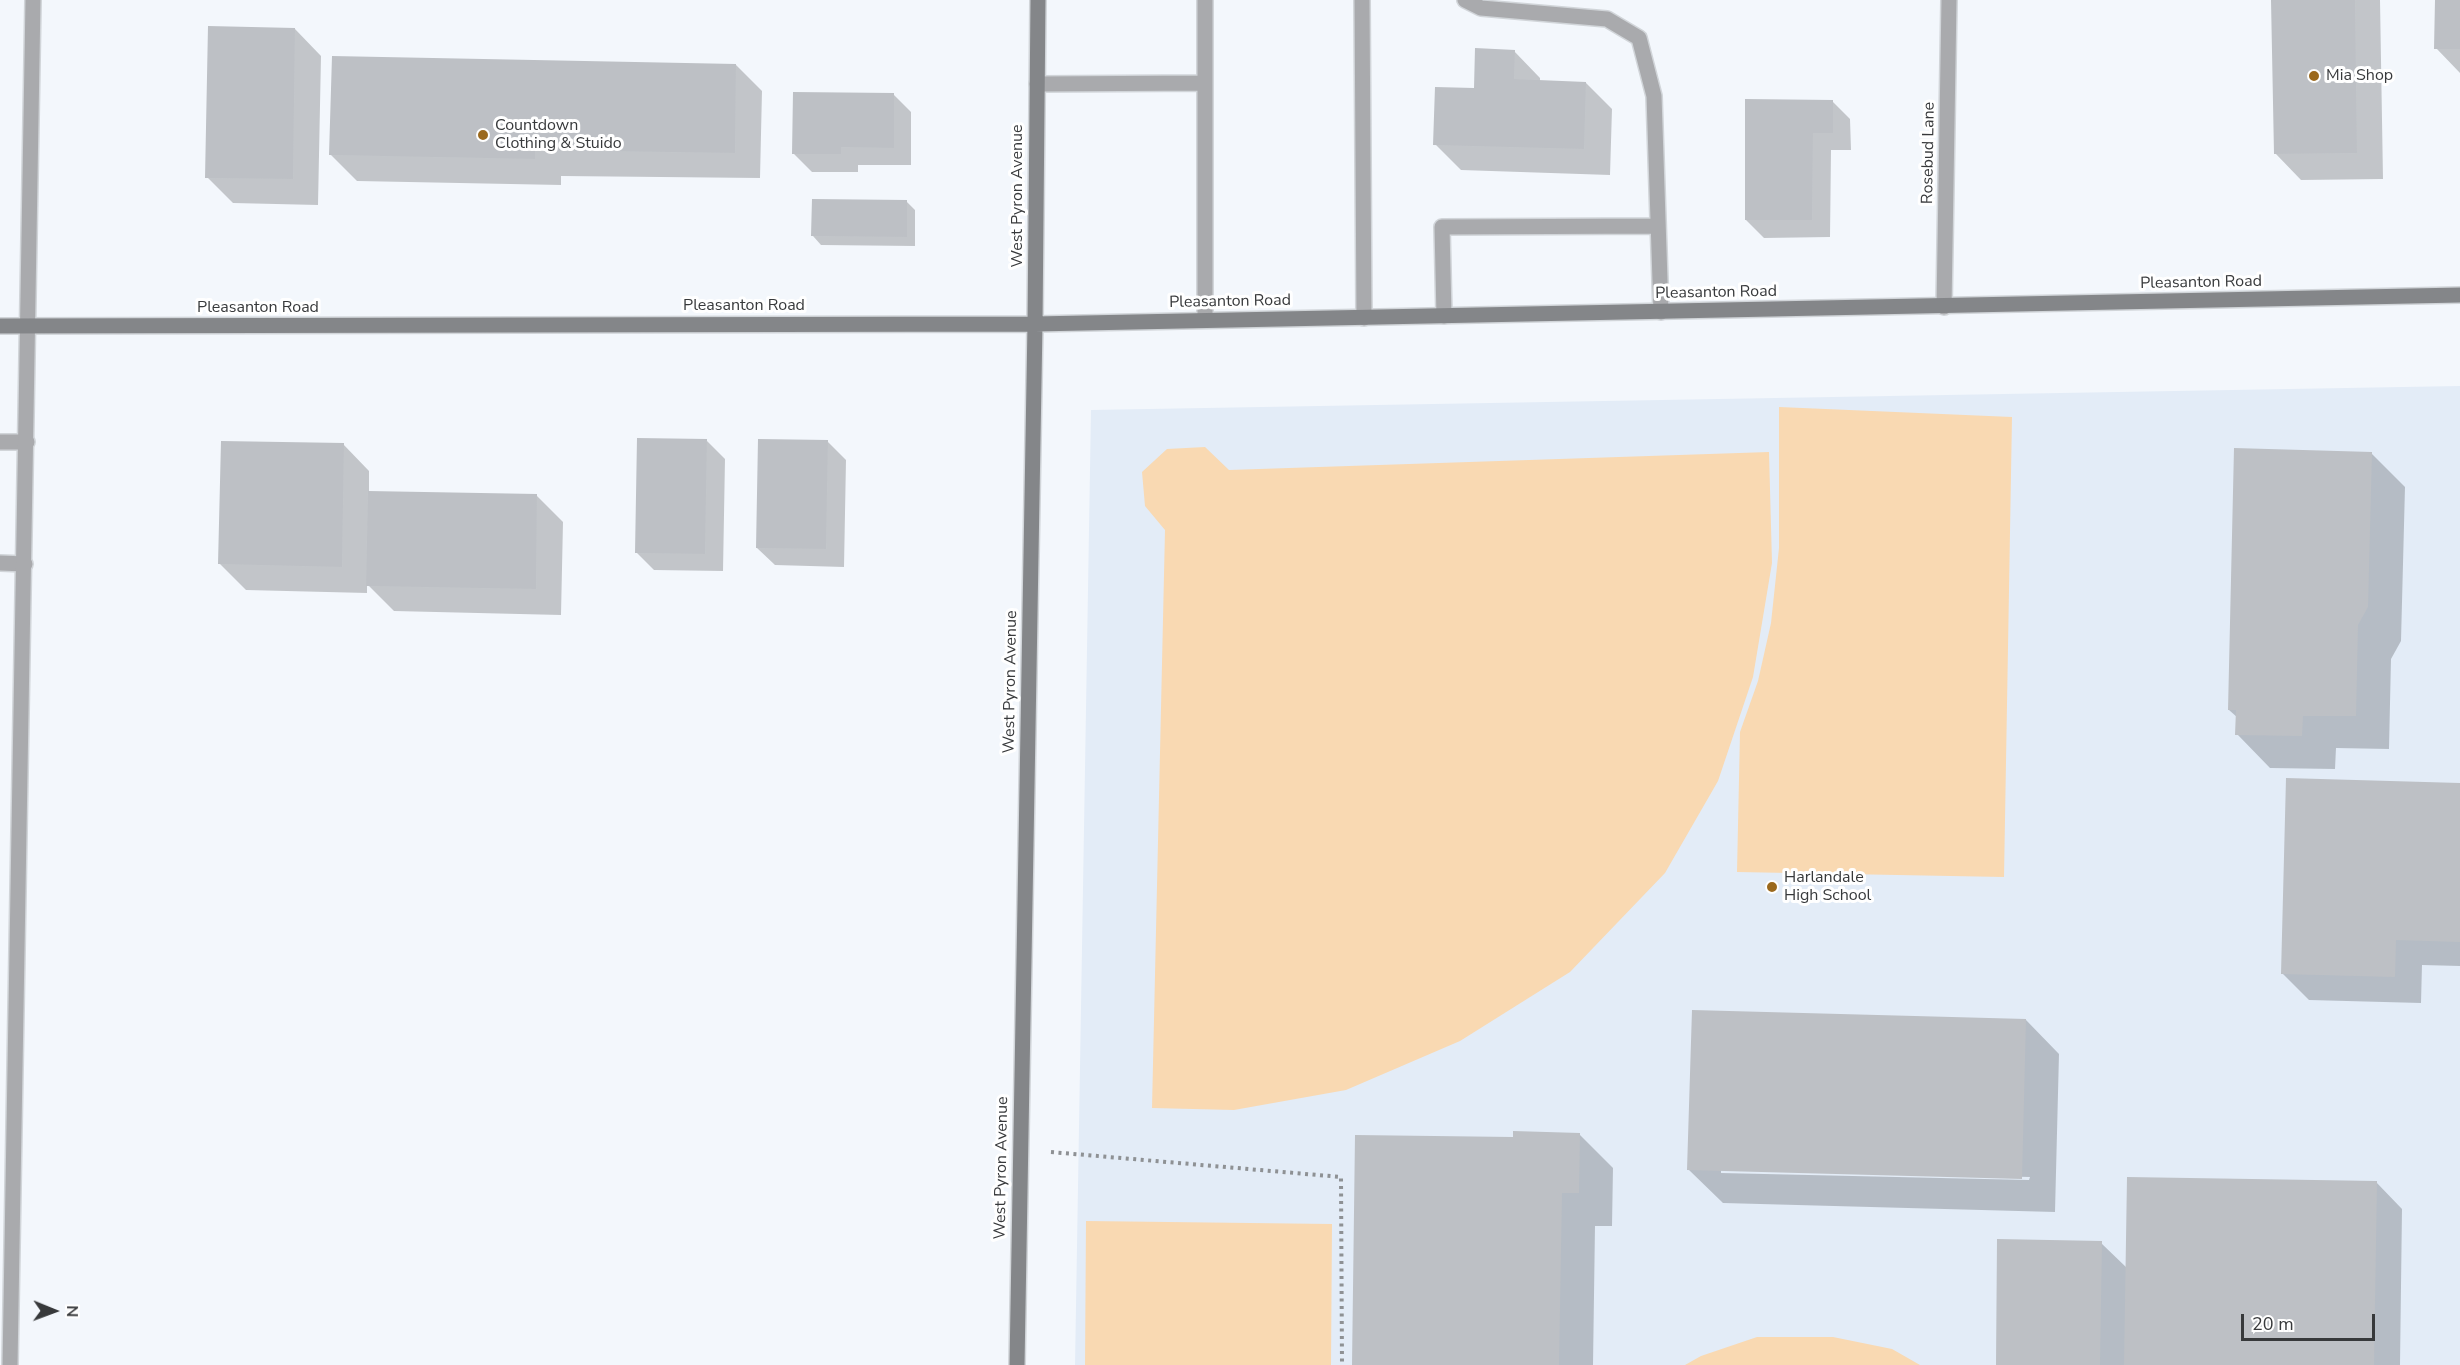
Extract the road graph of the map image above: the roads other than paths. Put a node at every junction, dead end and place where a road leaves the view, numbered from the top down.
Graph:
1 (33, 0) edge
2 (1038, 0) edge
3 (1205, 0) edge
4 (1362, 0) edge
5 (1465, 0) edge
6 (1949, 0) edge
7 (1205, 83) junction
8 (1037, 84) junction
9 (1658, 226) junction
10 (2460, 295) edge
11 (1944, 307) junction
12 (1661, 312) junction
13 (1444, 316) junction
14 (1364, 318) junction
15 (1205, 320) junction
16 (1035, 324) junction
17 (0, 326) edge
18 (29, 326) junction
19 (0, 442) edge
20 (27, 442) junction
21 (0, 563) edge
22 (25, 564) junction
23 (10, 1365) edge
24 (1017, 1365) edge

1 - 18 street
2 - 8 main road, West Pyron Avenue
3 - 7 street
4 - 14 street
5 - 9 street
6 - 11 street, Rosebud Lane
7 - 8 street
7 - 15 street
8 - 16 main road, West Pyron Avenue
9 - 12 street
9 - 13 street
10 - 11 main road, Pleasanton Road
11 - 12 main road, Pleasanton Road
12 - 13 main road, Pleasanton Road
13 - 14 main road, Pleasanton Road
14 - 15 main road, Pleasanton Road
15 - 16 main road, Pleasanton Road
16 - 18 main road, Pleasanton Road
16 - 24 main road, West Pyron Avenue
17 - 18 main road, Pleasanton Road
18 - 20 street
19 - 20 street
20 - 22 street
21 - 22 street
22 - 23 street

